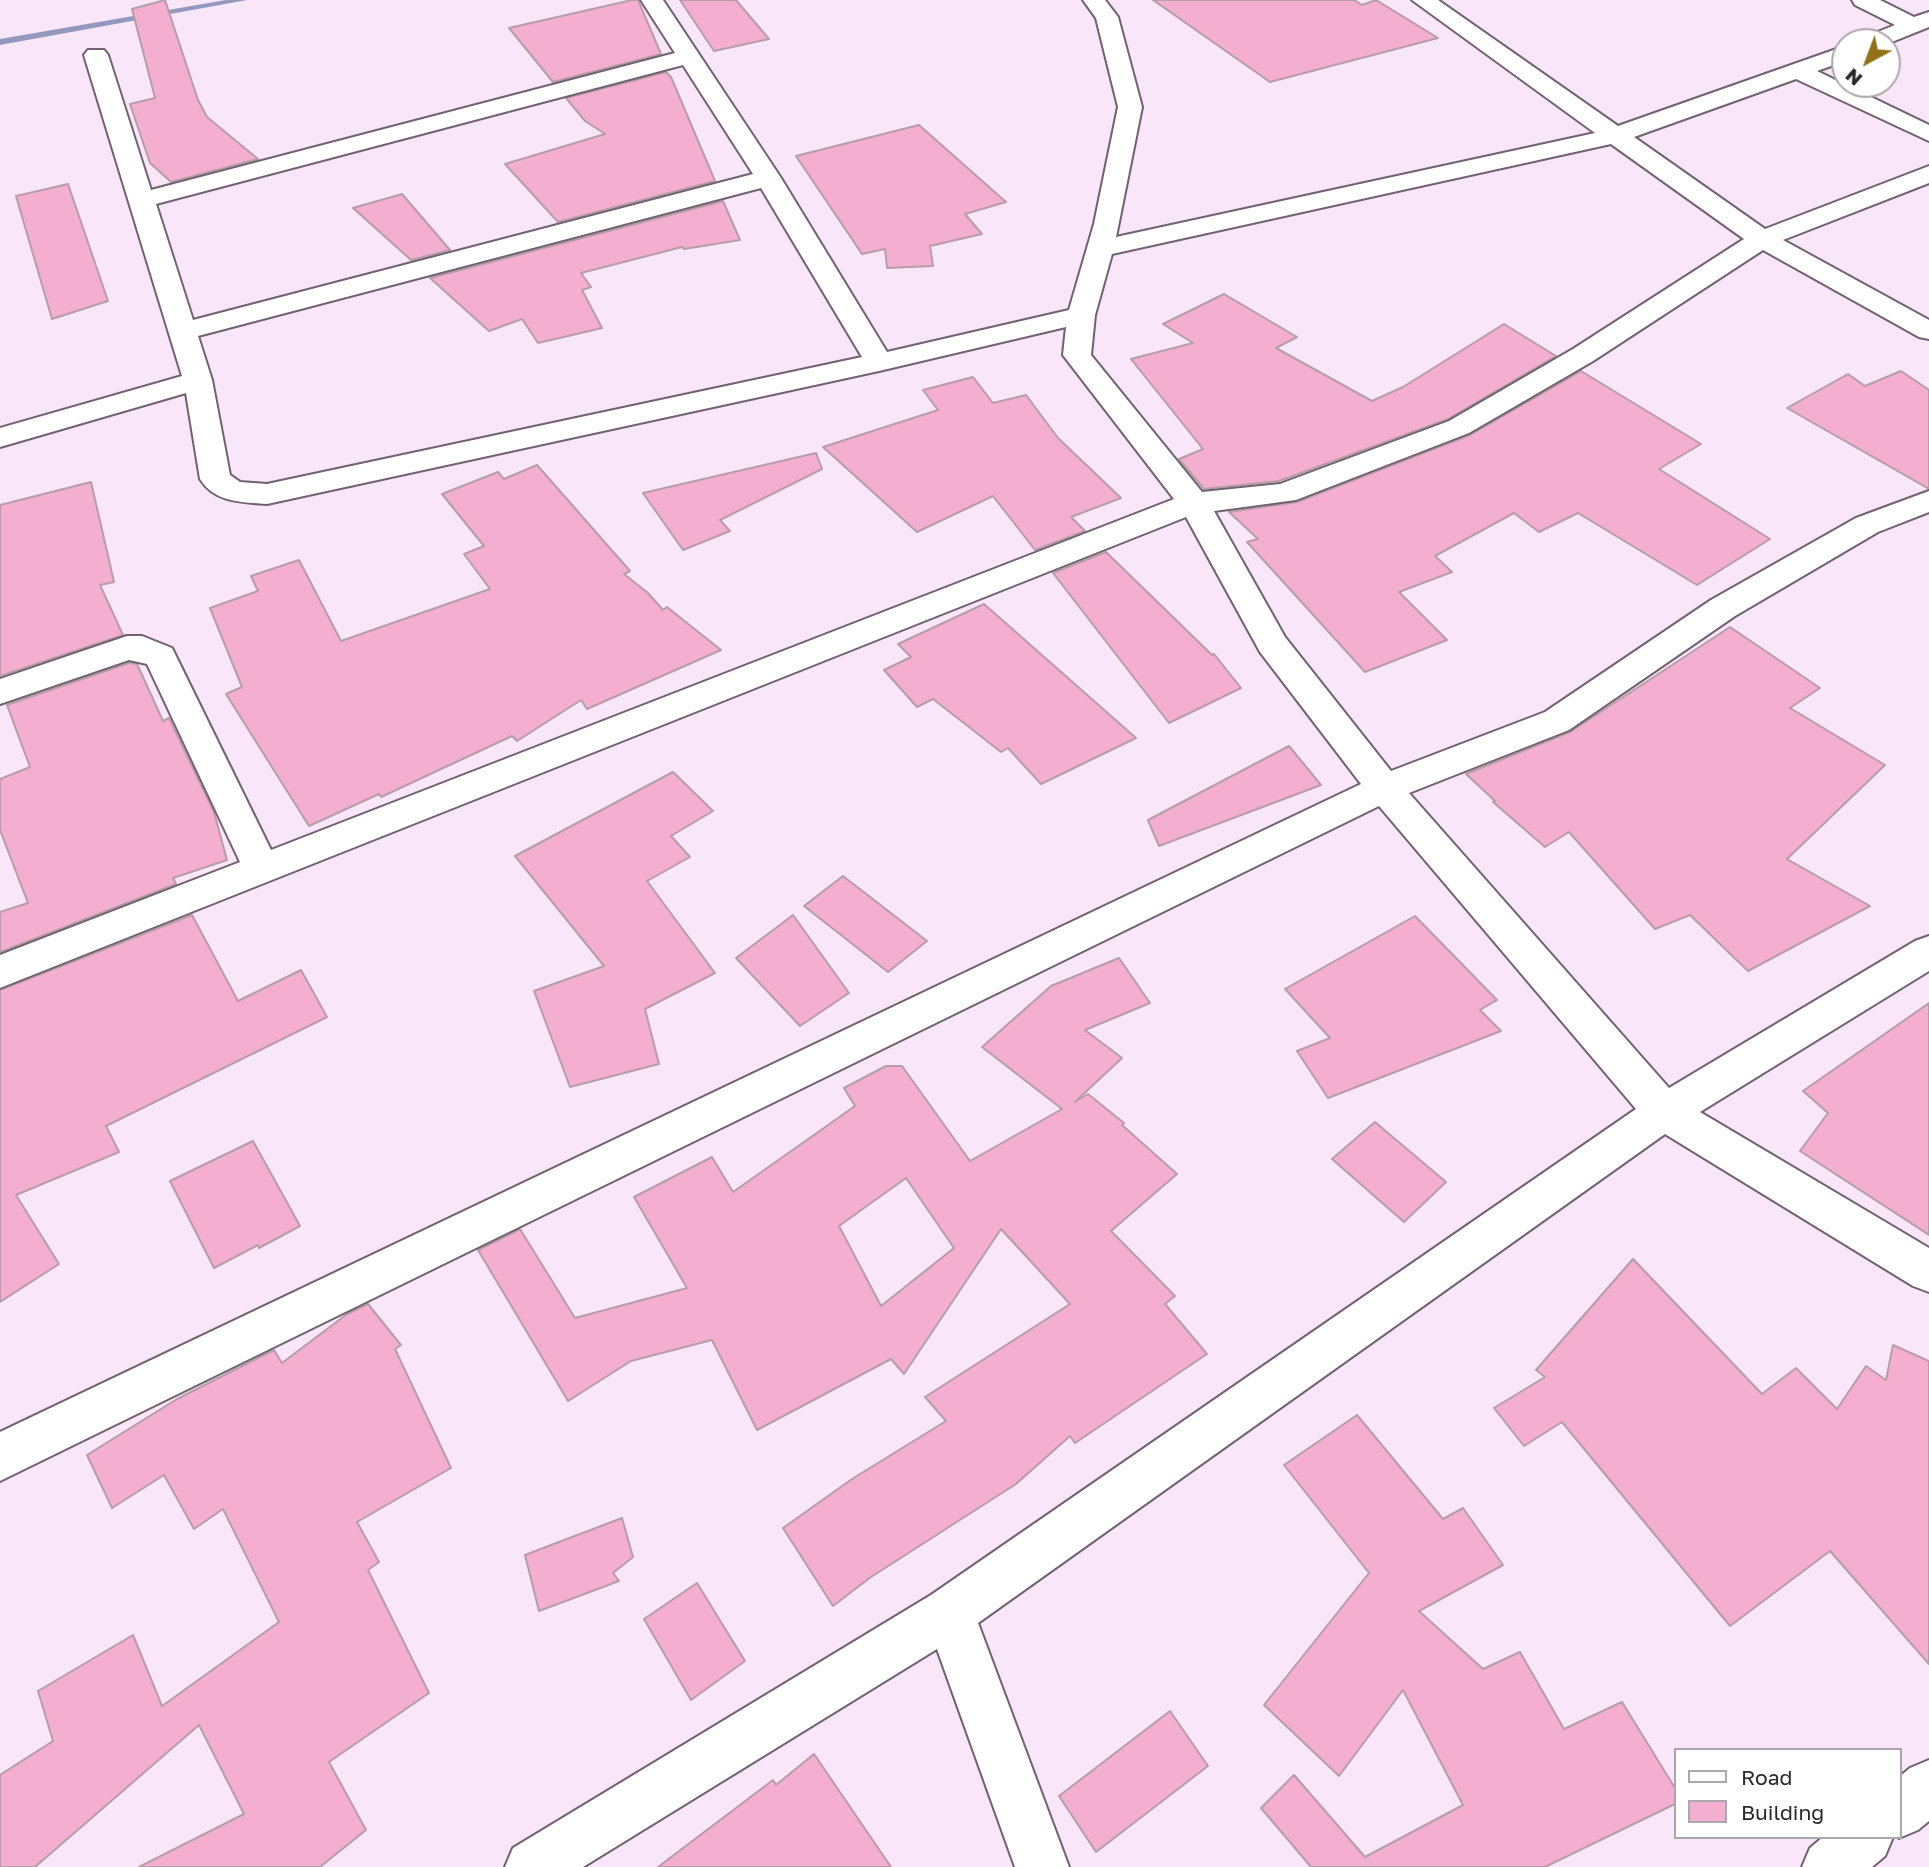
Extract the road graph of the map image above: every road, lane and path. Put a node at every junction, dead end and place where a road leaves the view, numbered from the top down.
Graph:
1 (652, 0) edge
2 (1094, 0) edge
3 (1423, 0) edge
4 (1863, 0) edge
5 (1922, 22) edge
6 (1901, 30) edge
7 (96, 54) dead end
8 (688, 57) junction
9 (1831, 58) edge
10 (1798, 71) junction
11 (1929, 134) edge
12 (1615, 136) junction
13 (1929, 174) edge
14 (768, 178) junction
15 (142, 200) junction
16 (1762, 239) junction
17 (1100, 249) junction
18 (1081, 315) junction
19 (183, 331) junction
20 (1929, 331) edge
21 (879, 362) junction
22 (198, 380) junction
23 (0, 438) edge
24 (1929, 501) edge
25 (1194, 503) junction
26 (0, 692) edge
27 (1384, 788) junction
28 (262, 869) junction
29 (1929, 952) edge
30 (0, 972) edge
31 (1664, 1112) junction
32 (1929, 1272) edge
33 (0, 1457) edge
34 (949, 1614) junction
35 (1929, 1787) edge
36 (1901, 1809) edge
37 (1864, 1839) edge
38 (532, 1867) edge
39 (1042, 1867) edge
40 (1829, 1867) edge

1 - 8 street
2 - 17 street
3 - 12 street
4 - 5 street
5 - 6 street
7 - 15 street
8 - 14 street
8 - 15 street
9 - 10 street
10 - 11 street
10 - 12 street
12 - 16 street
12 - 17 street
13 - 16 street
14 - 19 street
14 - 21 street
15 - 19 street
16 - 20 street
16 - 25 street
17 - 18 street
18 - 21 street
18 - 25 street
19 - 22 street
21 - 22 street
22 - 23 street
24 - 27 street
25 - 27 street
25 - 28 street
26 - 28 street
27 - 31 street
27 - 33 street
28 - 30 street
29 - 31 street
31 - 32 street
31 - 34 street
34 - 38 street
34 - 39 street
35 - 36 street
37 - 40 street

